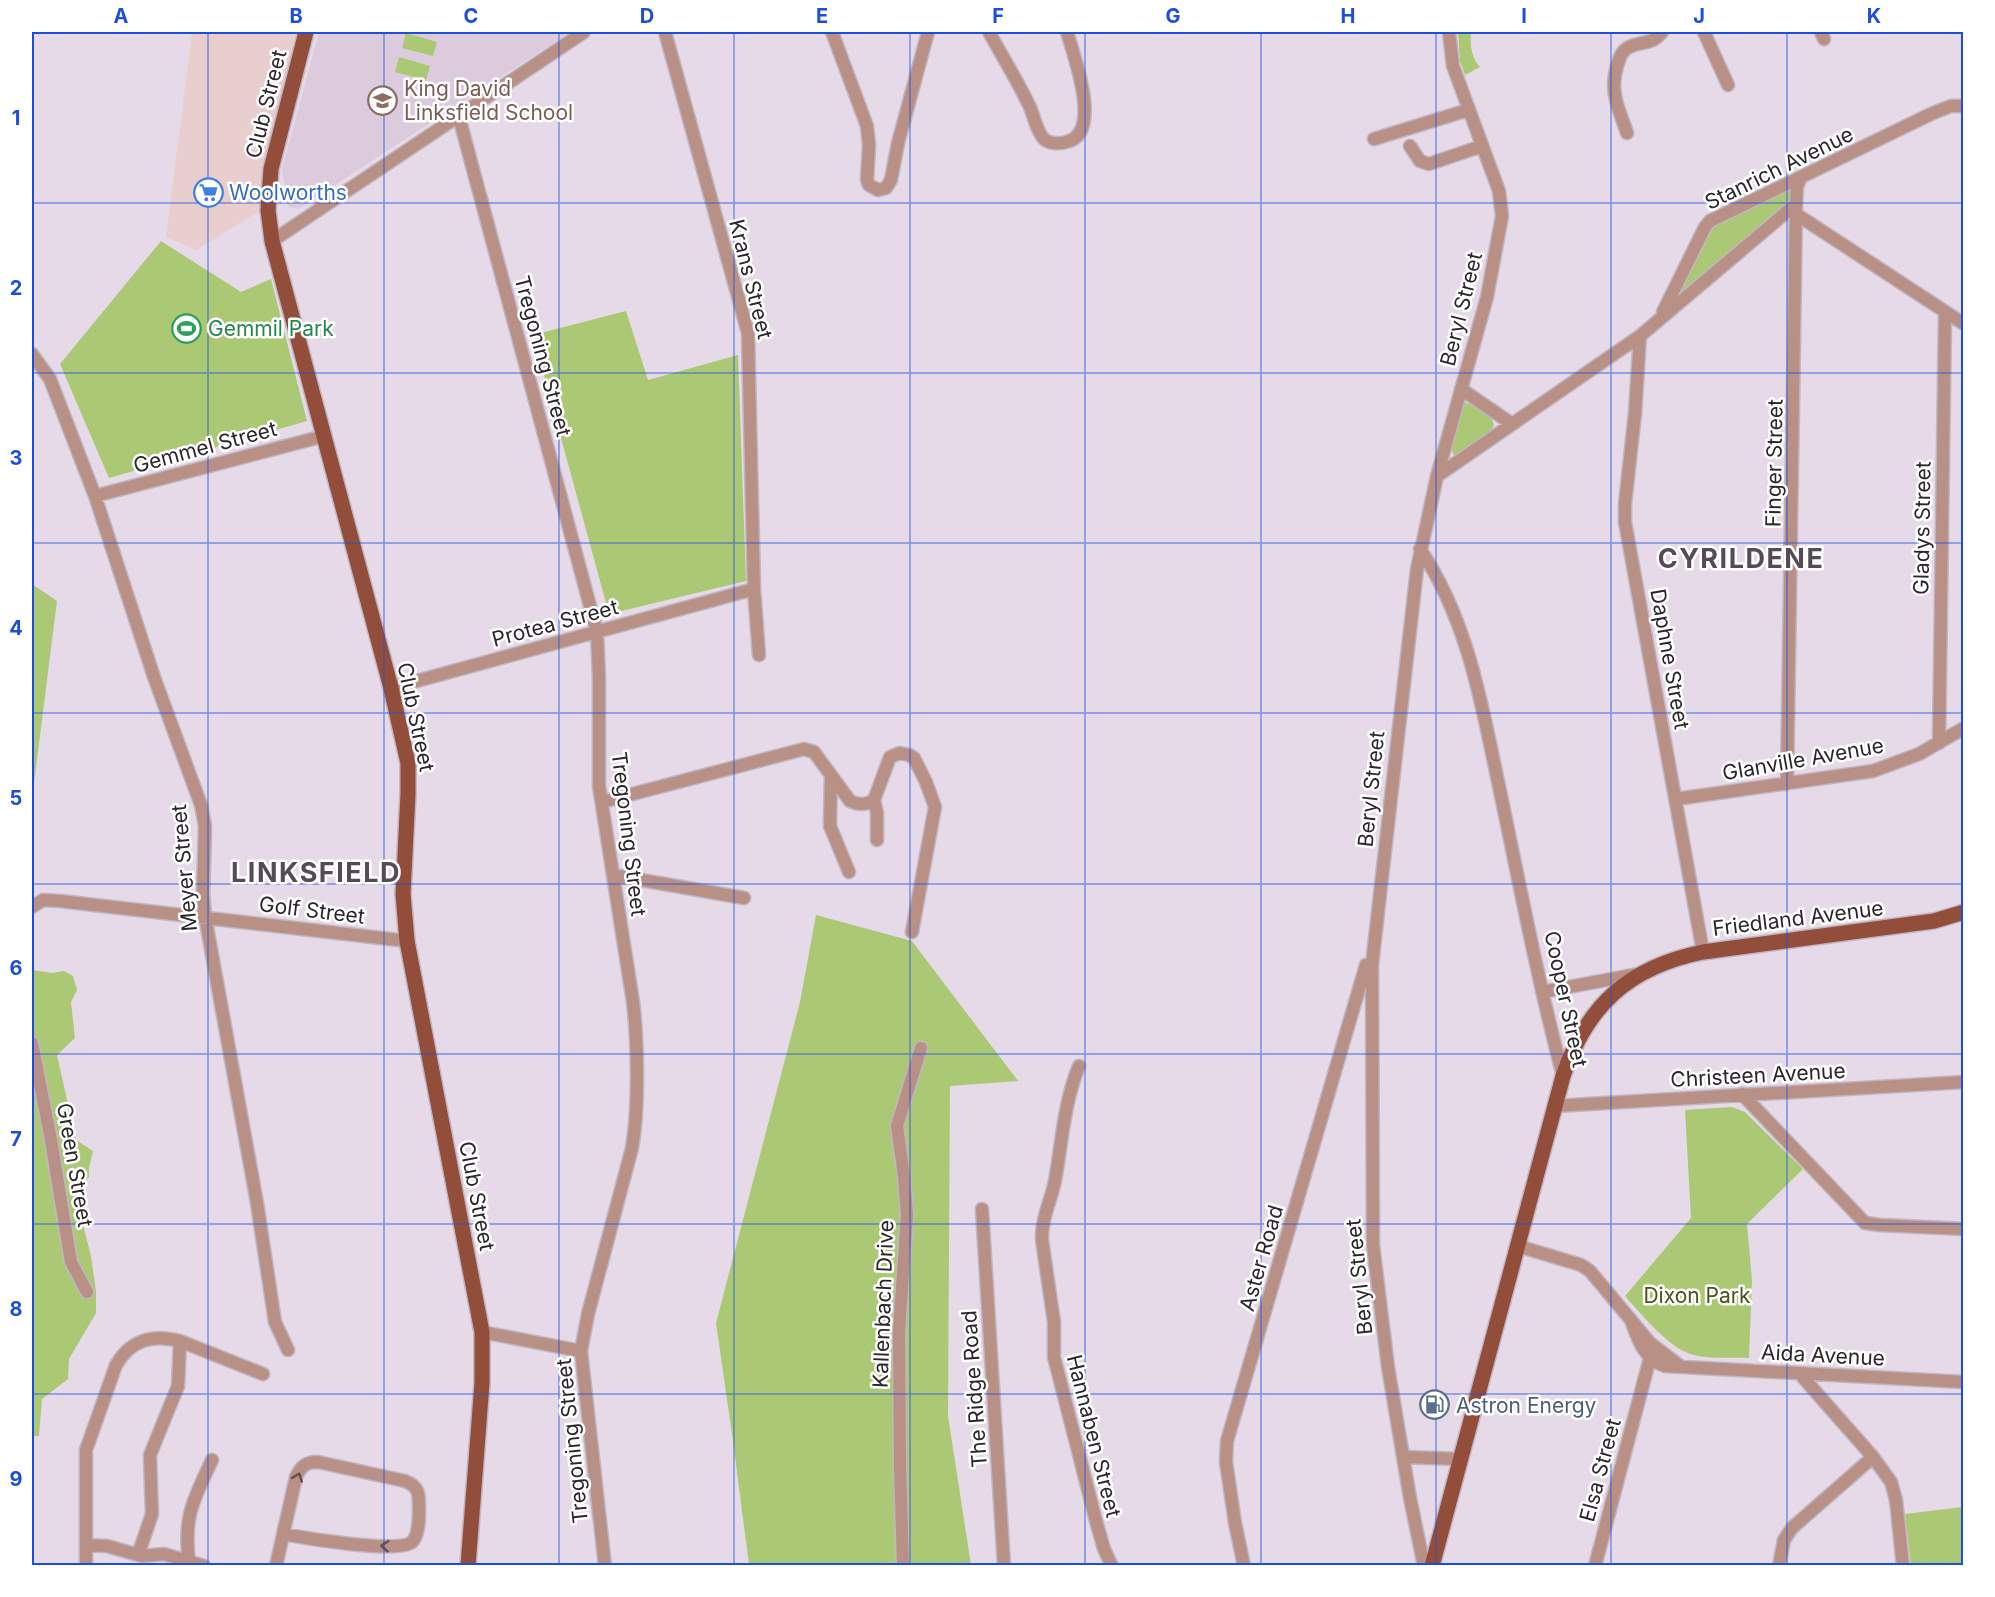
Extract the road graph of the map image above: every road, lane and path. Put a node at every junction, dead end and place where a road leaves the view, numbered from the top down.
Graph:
1 (306, 32) edge
2 (584, 32) edge
3 (665, 32) edge
4 (832, 32) edge
5 (928, 32) edge
6 (989, 32) edge
7 (1067, 32) edge
8 (1449, 32) edge
9 (1662, 32) edge
10 (1704, 32) edge
11 (1728, 85) dead end
12 (1964, 106) edge
13 (1468, 110) junction
14 (459, 117) junction
15 (1628, 133) dead end
16 (1374, 139) dead end
17 (1410, 146) dead end
18 (1482, 146) junction
19 (1800, 179) junction
20 (1796, 209) junction
21 (272, 241) junction
22 (1945, 313) junction
23 (1660, 318) junction
24 (1964, 324) edge
25 (1640, 336) junction
26 (32, 354) edge
27 (37, 368) edge
28 (1461, 389) junction
29 (1512, 424) junction
30 (324, 436) junction
31 (1437, 476) junction
32 (95, 496) junction
33 (1420, 549) junction
34 (754, 589) junction
35 (597, 632) junction
36 (759, 655) dead end
37 (391, 688) junction
38 (1964, 728) edge
39 (1939, 743) junction
40 (831, 775) junction
41 (1787, 784) junction
42 (1676, 799) junction
43 (874, 800) junction
44 (602, 802) junction
45 (878, 840) dead end
46 (849, 872) dead end
47 (613, 875) junction
48 (744, 897) dead end
49 (33, 906) edge
50 (1964, 912) edge
51 (205, 916) junction
52 (912, 932) dead end
53 (407, 941) junction
54 (1703, 952) junction
55 (1369, 965) junction
56 (1640, 974) junction
57 (1542, 992) junction
58 (32, 1043) edge
59 (921, 1048) dead end
60 (1079, 1066) dead end
61 (1563, 1076) junction
62 (1964, 1082) edge
63 (1742, 1094) junction
64 (1555, 1106) junction
65 (982, 1209) dead end
66 (1964, 1229) edge
67 (1518, 1246) junction
68 (87, 1292) dead end
69 (482, 1332) junction
70 (180, 1341) junction
71 (288, 1350) dead end
72 (581, 1351) junction
73 (1657, 1356) junction
74 (263, 1374) dead end
75 (1800, 1374) junction
76 (1964, 1382) edge
77 (1403, 1457) junction
78 (1873, 1457) junction
79 (1461, 1459) junction
80 (212, 1460) dead end
81 (283, 1534) junction
82 (86, 1545) junction
83 (137, 1559) edge
84 (189, 1562) junction
85 (276, 1563) edge
86 (86, 1566) edge
87 (204, 1566) edge
88 (468, 1566) edge
89 (605, 1566) edge
90 (903, 1566) edge
91 (1004, 1566) edge
92 (1112, 1566) edge
93 (1244, 1566) edge
94 (1424, 1566) edge
95 (1432, 1566) edge
96 (1595, 1566) edge
97 (1779, 1566) edge
98 (1903, 1566) edge

1 - 21 main road, Club Street
2 - 14 street
3 - 34 street, Krans Street
4 - 5 street
6 - 7 street
8 - 13 street, Beryl Street
9 - 15 street
10 - 11 street
12 - 19 street, Stanrich Avenue
13 - 16 street
13 - 18 street, Beryl Street
14 - 21 street
14 - 35 street, Tregoning Street
17 - 18 street
18 - 28 street, Beryl Street
19 - 20 street, Finger Street
19 - 23 street, Stanrich Avenue
20 - 22 street
20 - 23 street, Stanrich Avenue
20 - 41 street, Finger Street
21 - 30 main road, Club Street
22 - 24 street
22 - 39 street, Gladys Street
23 - 25 street, Stanrich Avenue
25 - 29 street, Stanrich Avenue
25 - 42 street, Daphne Street
26 - 27 street, Meyer Street
27 - 32 street, Meyer Street
28 - 29 street
28 - 31 street, Beryl Street
29 - 31 street, Stanrich Avenue
30 - 32 street, Gemmel Street
30 - 37 main road, Club Street
31 - 33 street, Beryl Street
32 - 51 street, Meyer Street
33 - 55 street, Beryl Street
33 - 57 street, Cooper Street
34 - 35 street, Protea Street
34 - 36 street, Krans Street
35 - 37 street, Protea Street
35 - 44 street, Tregoning Street
37 - 53 main road, Club Street
38 - 39 street, Glanville Avenue
39 - 41 street, Glanville Avenue
40 - 43 street
40 - 44 street
40 - 46 street
41 - 42 street, Glanville Avenue
42 - 54 street, Daphne Street
43 - 45 street
43 - 52 street
44 - 47 street, Tregoning Street
47 - 48 street
47 - 72 street, Tregoning Street
49 - 51 street, Golf Street
50 - 54 main road, Friedland Avenue
51 - 53 street, Golf Street
51 - 71 street, Meyer Street
53 - 69 main road, Club Street
54 - 56 main road, Friedland Avenue
55 - 77 street, Beryl Street
55 - 93 street, Aster Road
56 - 57 street, Friedland Avenue
56 - 61 main road, Friedland Avenue
57 - 61 street, Cooper Street
58 - 68 street, Green Street
59 - 90 street, Kallenbach Drive
60 - 92 street, Hannaben Street
61 - 64 main road, Cooper Street
62 - 63 street, Christeen Avenue
63 - 64 street, Christeen Avenue
63 - 66 street
64 - 67 main road, Cooper Street
65 - 91 street, The Ridge Road
67 - 73 street, Aida Avenue
67 - 79 main road, Cooper Street
69 - 72 street
69 - 88 main road, Club Street
70 - 74 street
70 - 82 street
70 - 83 street
72 - 89 street, Tregoning Street
73 - 75 street, Aida Avenue
73 - 96 street, Elsa Street
75 - 76 street, Aida Avenue
75 - 78 street
77 - 79 street
77 - 94 street, Beryl Street
78 - 97 street
78 - 98 street
79 - 95 main road, Cooper Street
80 - 84 street
81 -> 81 street
81 - 85 street
82 - 83 street
82 - 86 street
83 - 84 street
84 - 87 street

